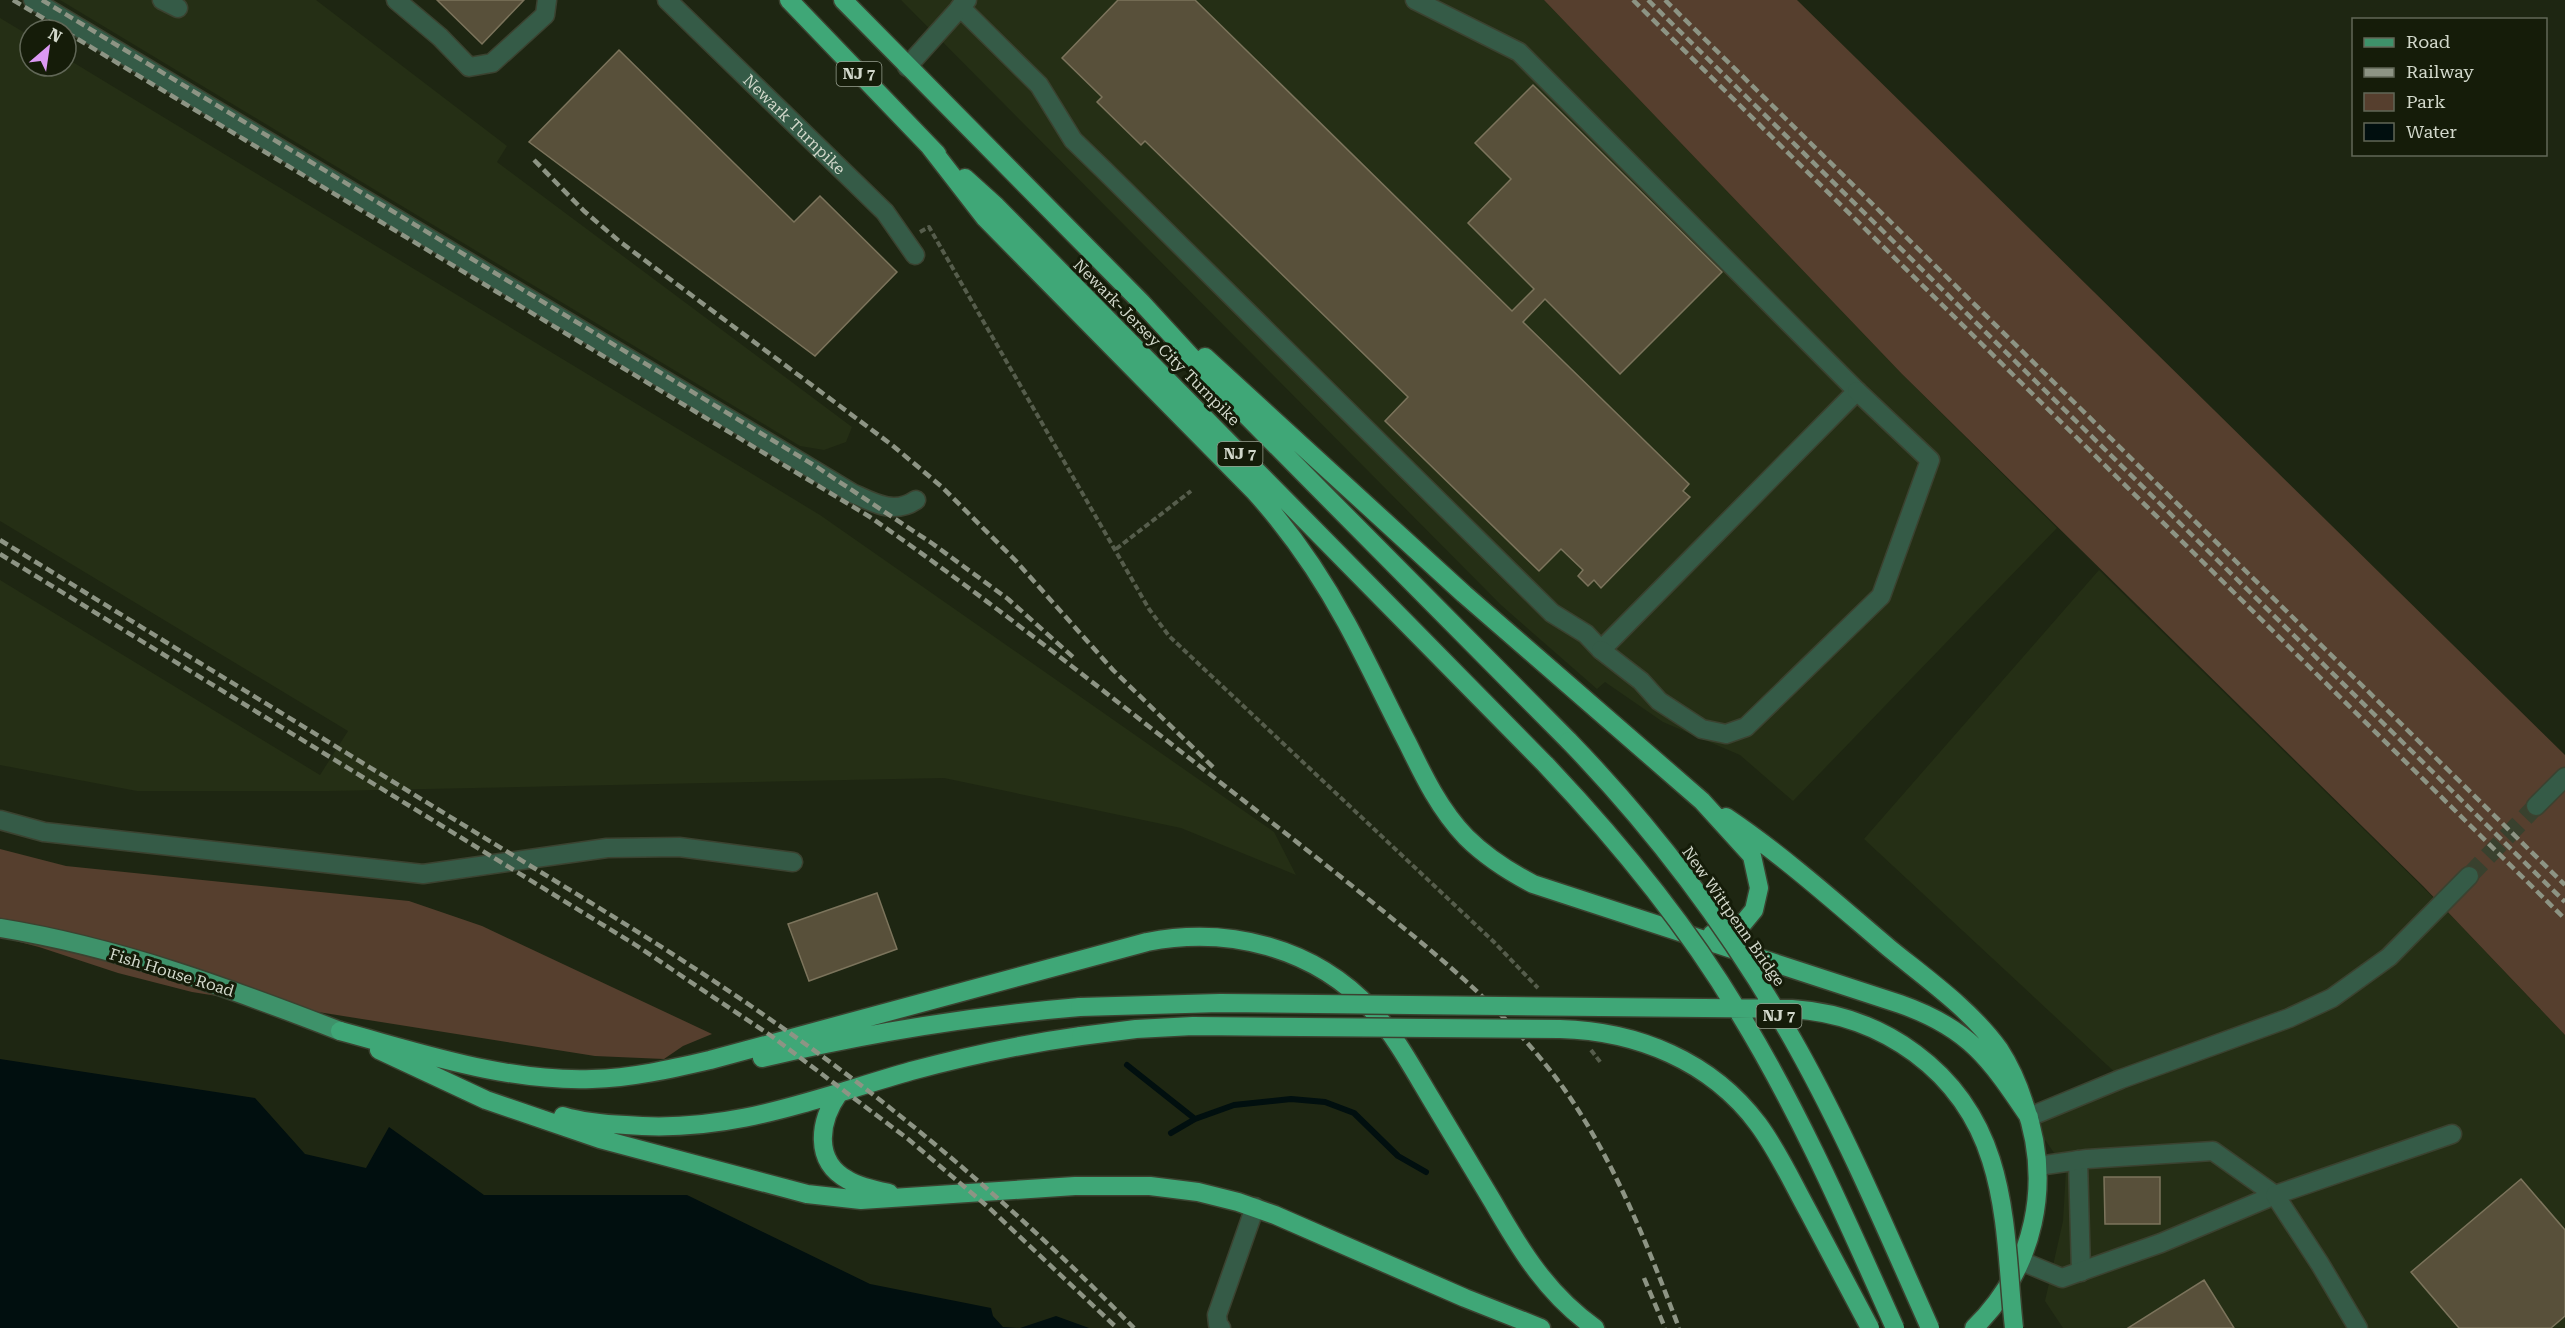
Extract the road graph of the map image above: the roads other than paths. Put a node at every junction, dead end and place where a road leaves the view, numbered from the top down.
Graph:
1 (33, 0) edge
2 (396, 0) edge
3 (547, 0) edge
4 (667, 0) edge
5 (789, 0) edge
6 (843, 0) edge
7 (1415, 0) edge
8 (964, 3) edge
9 (907, 67) junction
10 (930, 147) junction
11 (915, 255) dead end
12 (1142, 303) junction
13 (1857, 391) junction
14 (916, 500) dead end
15 (1601, 651) junction
16 (1569, 741) joint
17 (2565, 777) edge
18 (1702, 801) junction
19 (2536, 806) tunnel mouth
20 (0, 820) edge
21 (793, 862) dead end
22 (2469, 876) tunnel mouth
23 (1648, 921) junction
24 (0, 927) edge
25 (340, 1031) junction
26 (659, 1072) junction
27 (839, 1093) junction
28 (2029, 1117) junction
29 (2452, 1134) dead end
30 (2078, 1160) junction
31 (2038, 1166) junction
32 (2276, 1195) junction
33 (902, 1197) junction
34 (1255, 1207) junction
35 (2021, 1261) junction
36 (2081, 1272) junction
37 (1221, 1328) edge
38 (1541, 1328) edge
39 (1595, 1328) edge
40 (1870, 1328) edge
41 (1895, 1328) edge
42 (1930, 1328) edge
43 (1974, 1328) edge
44 (2014, 1328) edge
45 (2358, 1328) edge

1 - 14 street
2 - 3 street
4 - 11 street, Newark Turnpike
5 - 10 highway, Newark-Jersey City Turnpike / NJ 7
6 - 9 highway, Newark-Jersey City Turnpike / NJ 7
7 - 13 street
8 - 9 street
8 - 15 street
9 - 12 highway, Newark-Jersey City Turnpike / NJ 7
10 - 23 highway
10 - 41 highway, Newark-Jersey City Turnpike / NJ 7, bridge
12 - 16 highway, Newark-Jersey City Turnpike / NJ 7
12 - 18 highway
13 - 15 street
13 - 15 street
16 - 42 highway, New Wittpenn Bridge / NJ 7, bridge
17 - 19 street
18 - 23 highway
18 - 28 highway
20 - 21 street
22 - 28 street
23 - 28 highway
24 - 25 main road, Fish House Road
25 - 26 highway
25 - 27 highway
25 - 33 highway
26 - 39 highway
26 - 44 highway, bridge
27 - 33 highway
27 - 40 highway, bridge
28 - 31 highway
29 - 32 street
30 - 31 street
30 - 32 street
30 - 36 street
31 - 35 highway
32 - 36 street
32 - 45 street
33 - 34 highway
34 - 37 street
34 - 38 highway
35 - 36 street
35 - 43 highway

